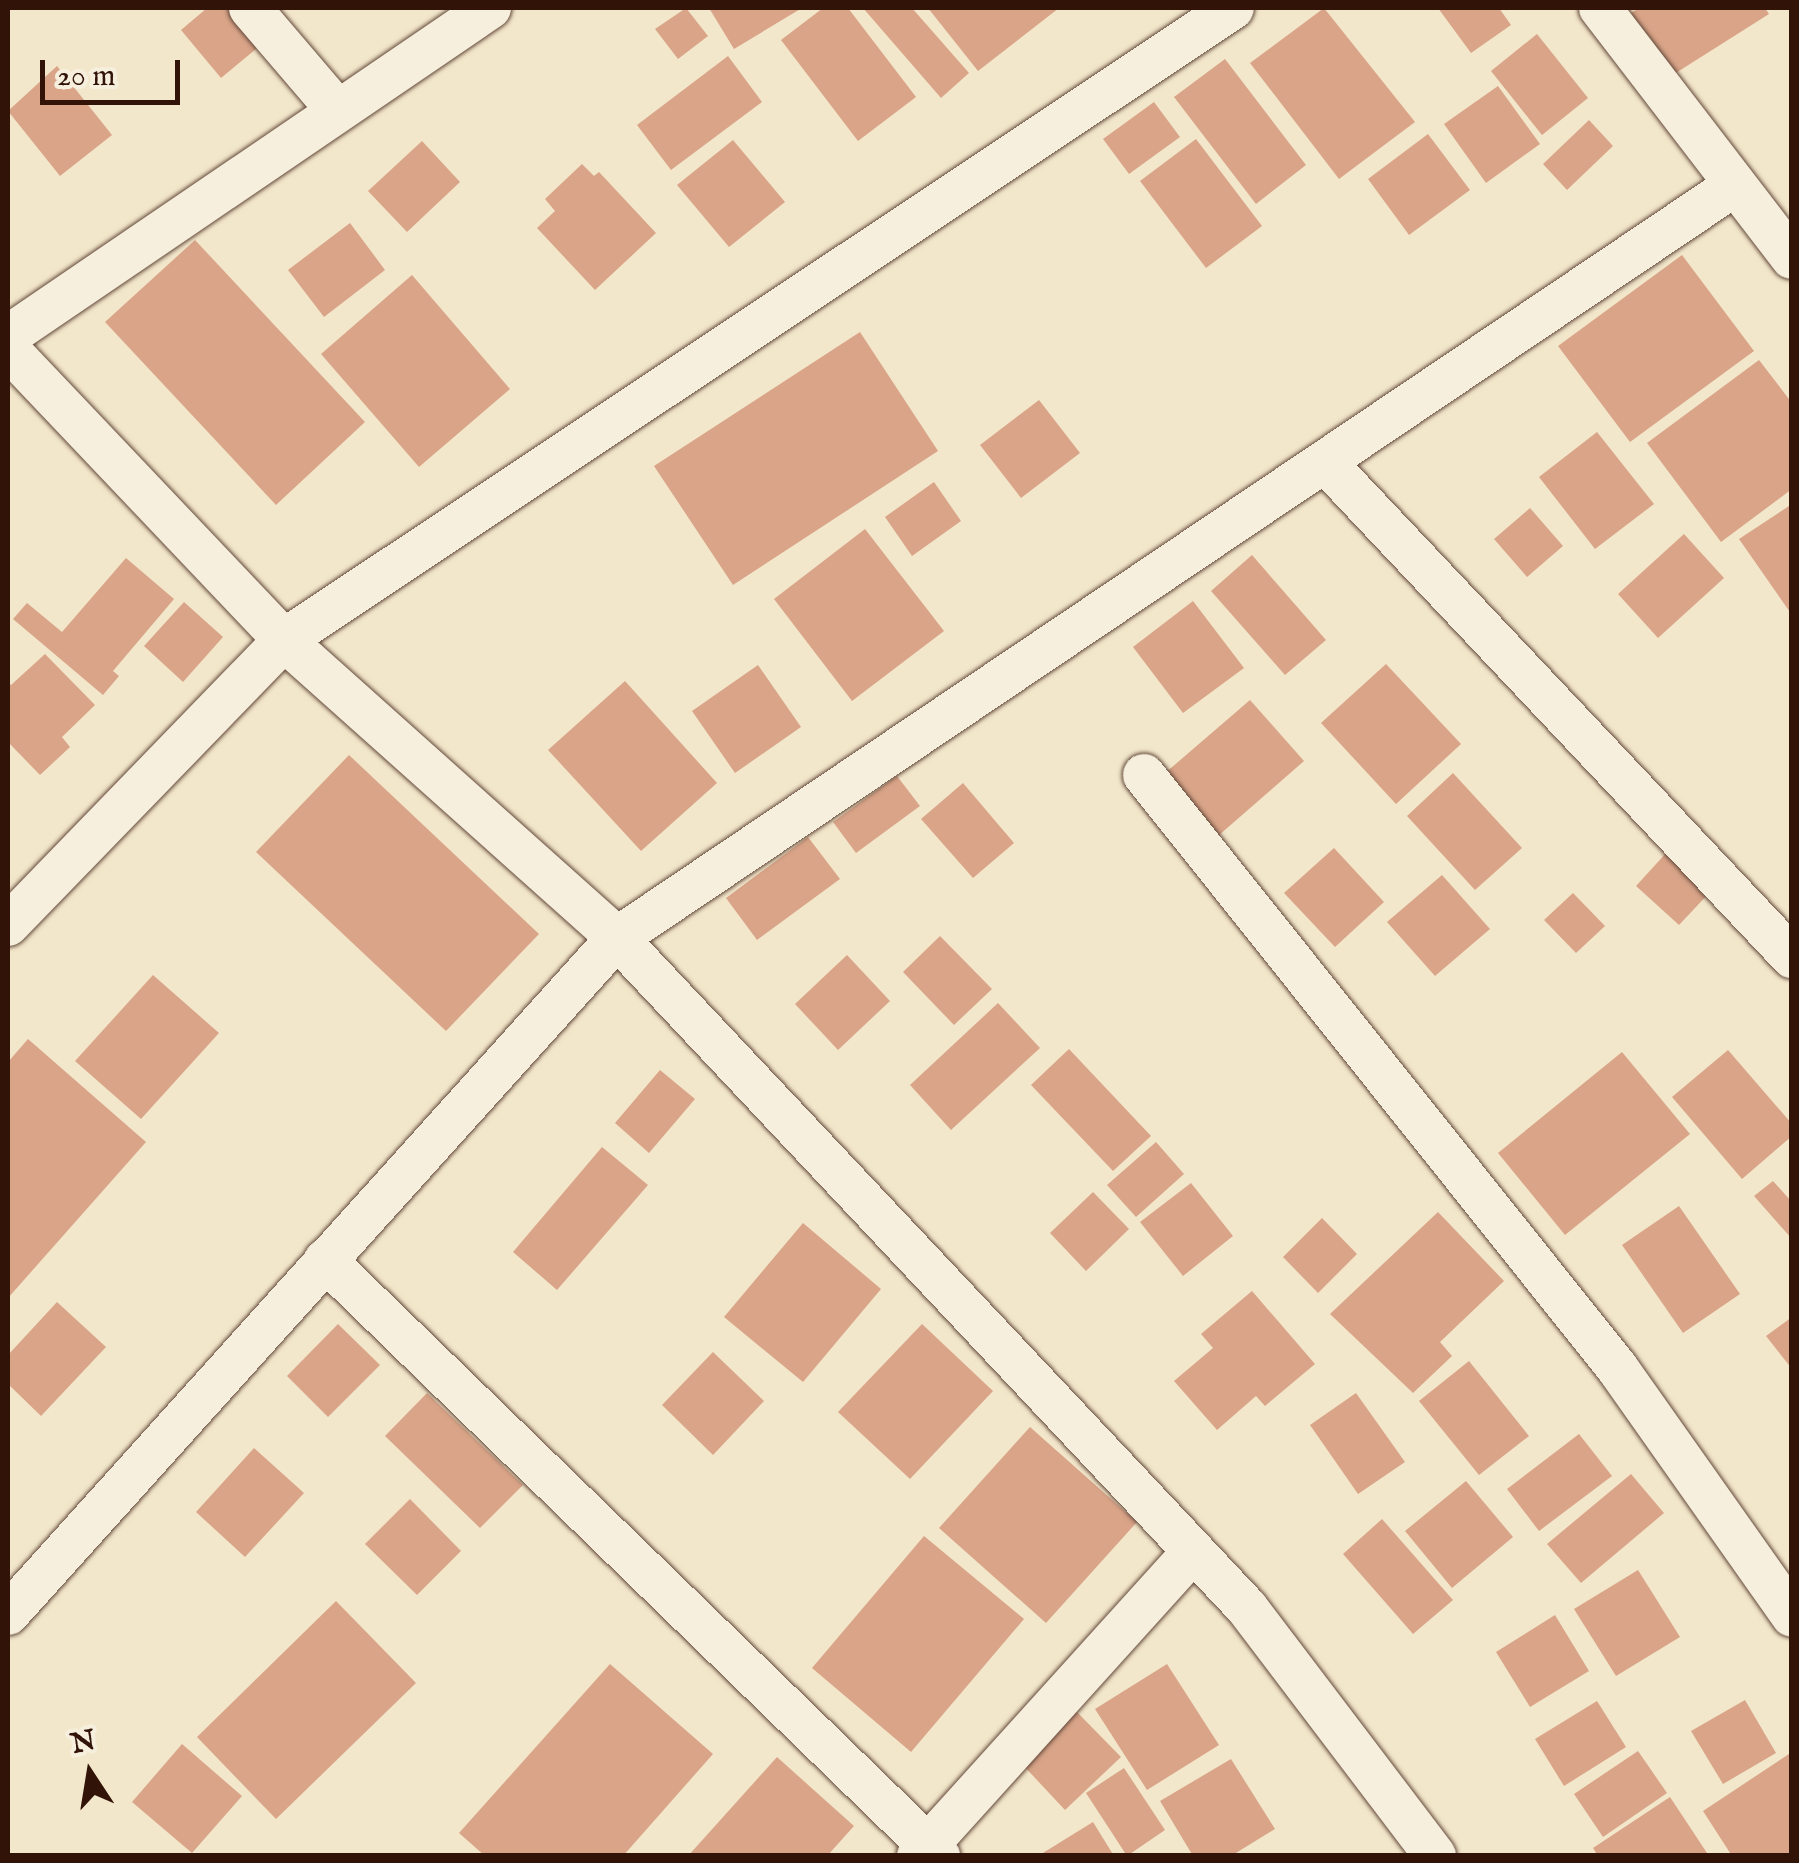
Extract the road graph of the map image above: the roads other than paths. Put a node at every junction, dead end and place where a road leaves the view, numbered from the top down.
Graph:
1 (250, 8) edge
2 (490, 8) edge
3 (1233, 8) edge
4 (1600, 8) edge
5 (338, 111) junction
6 (1735, 185) junction
7 (1792, 258) edge
8 (8, 336) edge
9 (8, 349) edge
10 (1325, 462) junction
11 (284, 640) junction
12 (1144, 774) dead end
13 (8, 925) edge
14 (617, 938) junction
15 (1792, 957) edge
16 (325, 1260) junction
17 (1194, 1551) junction
18 (8, 1614) edge
19 (1792, 1616) edge
20 (929, 1851) edge
21 (1435, 1856) edge

1 - 5 street
2 - 5 street
3 - 11 street
4 - 6 street
5 - 8 street
6 - 7 street
6 - 10 street
9 - 11 street
10 - 14 street
10 - 15 street
11 - 13 street
11 - 14 street
12 - 19 street
14 - 16 street
14 - 17 street
16 - 18 street
16 - 20 street
17 - 20 street
17 - 21 street

